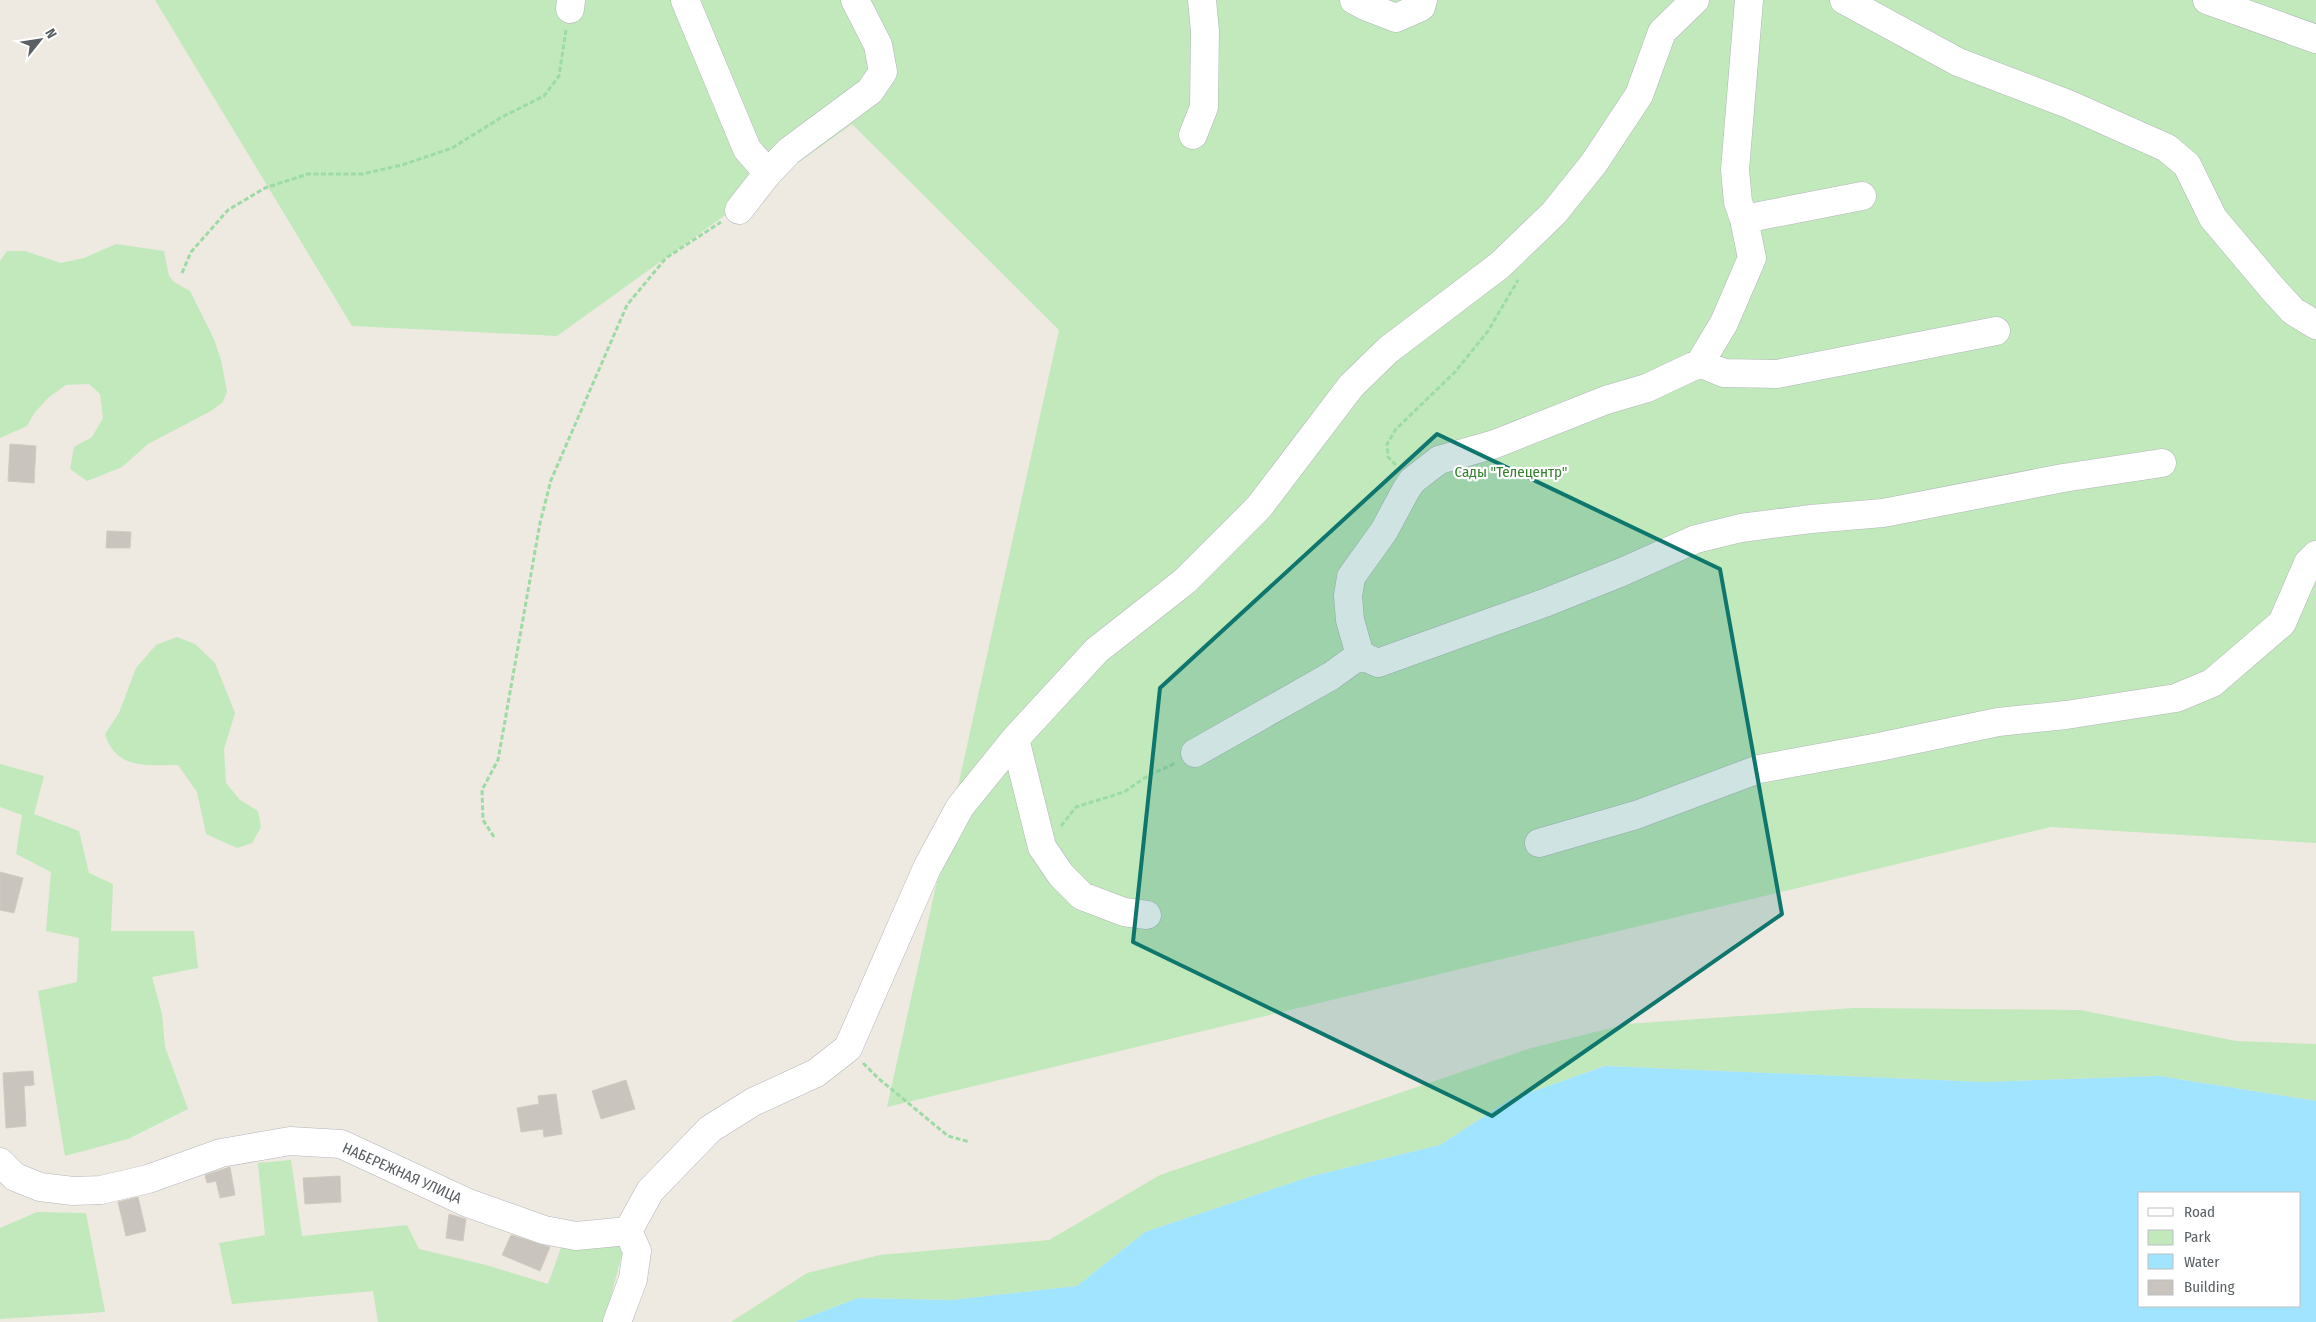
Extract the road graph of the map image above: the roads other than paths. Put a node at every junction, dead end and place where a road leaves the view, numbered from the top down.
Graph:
1 (685, 0) edge
2 (855, 0) edge
3 (1202, 0) edge
4 (1354, 0) edge
5 (1423, 0) edge
6 (1695, 0) edge
7 (1749, 0) edge
8 (1844, 0) edge
9 (2207, 0) edge
10 (2316, 39) edge
11 (1192, 135) dead end
12 (768, 173) junction
13 (1862, 196) dead end
14 (739, 210) road end
15 (1744, 218) junction
16 (2316, 325) edge
17 (1996, 331) dead end
18 (1700, 363) junction
19 (2162, 463) dead end
20 (2316, 554) edge
21 (1360, 656) junction
22 (1015, 739) junction
23 (1195, 753) road end
24 (1539, 843) dead end
25 (1147, 915) dead end
26 (0, 1162) edge
27 (628, 1231) junction
28 (617, 1322) edge

1 - 12 street
2 - 12 street
3 - 11 street
4 - 5 street
6 - 22 street
7 - 15 street
8 - 16 street
9 - 10 street
12 - 14 street
13 - 15 street
15 - 18 street
17 - 18 street
18 - 21 street
19 - 21 street
20 - 24 street
21 - 23 street
22 - 25 street
22 - 27 street
26 - 27 street, НАБЕРЕЖНАЯ УЛИЦА
27 - 28 street

